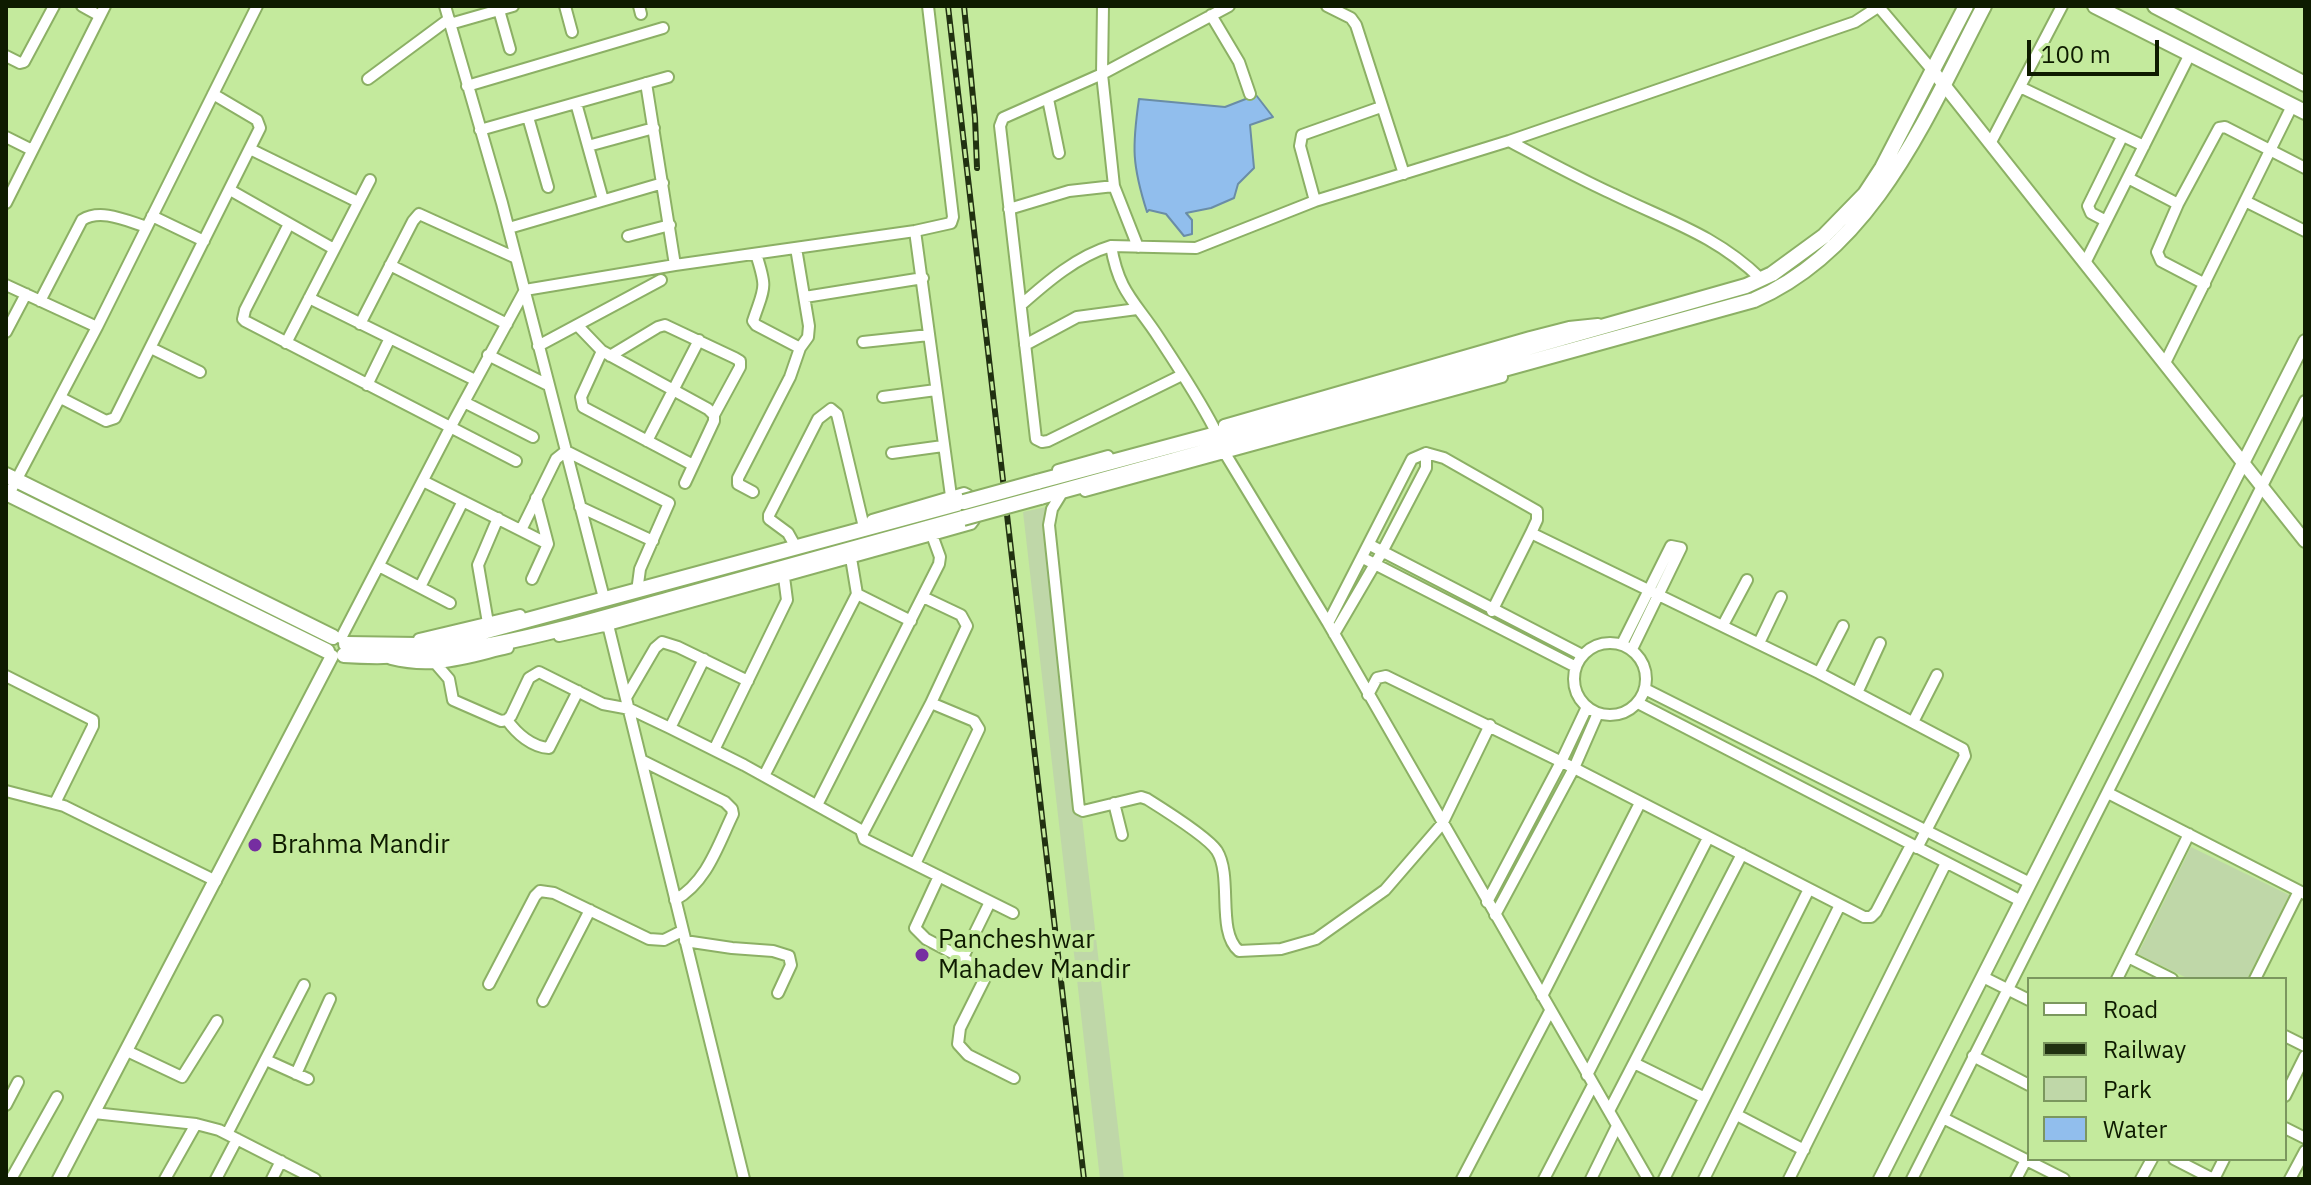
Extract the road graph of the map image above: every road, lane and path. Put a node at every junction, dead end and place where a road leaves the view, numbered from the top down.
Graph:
1 (54, 6) edge
2 (82, 6) edge
3 (257, 6) edge
4 (445, 6) edge
5 (513, 6) edge
6 (565, 6) edge
7 (928, 6) edge
8 (1103, 6) edge
9 (1229, 6) edge
10 (1327, 6) edge
11 (1878, 6) edge
12 (1966, 6) edge
13 (1984, 6) edge
14 (2062, 6) edge
15 (2095, 6) edge
16 (2155, 6) edge
17 (499, 10) junction
18 (103, 11) edge
19 (1211, 15) junction
20 (450, 21) junction
21 (663, 28) dead end
22 (572, 32) dead end
23 (510, 49) dead end
24 (2190, 54) junction
25 (6, 56) edge
26 (1933, 71) junction
27 (1102, 74) junction
28 (668, 77) dead end
29 (368, 79) dead end
30 (646, 83) junction
31 (1944, 83) junction
32 (2305, 84) edge
33 (467, 86) junction
34 (2020, 87) junction
35 (213, 94) junction
36 (1250, 94) dead end
37 (1048, 99) junction
38 (576, 103) junction
39 (1381, 107) junction
40 (2301, 109) edge
41 (528, 117) junction
42 (654, 128) junction
43 (480, 130) junction
44 (6, 137) edge
45 (2122, 137) junction
46 (1509, 141) junction
47 (1991, 142) junction
48 (588, 146) junction
49 (2144, 146) junction
50 (250, 149) junction
51 (32, 150) junction
52 (2270, 150) junction
53 (1059, 153) dead end
54 (2305, 168) edge
55 (1404, 174) junction
56 (2128, 178) junction
57 (370, 180) dead end
58 (663, 183) junction
59 (1114, 186) junction
60 (548, 187) dead end
61 (230, 190) junction
62 (603, 200) junction
63 (1315, 201) junction
64 (2245, 201) junction
65 (358, 202) junction
66 (6, 203) edge
67 (2178, 204) junction
68 (1009, 209) junction
69 (152, 216) junction
70 (2106, 221) junction
71 (289, 224) junction
72 (670, 225) junction
73 (147, 227) junction
74 (509, 228) junction
75 (915, 231) junction
76 (2305, 231) edge
77 (628, 236) dead end
78 (204, 241) junction
79 (1111, 246) junction
80 (1138, 247) junction
81 (796, 248) junction
82 (334, 249) junction
83 (756, 254) junction
84 (516, 258) junction
85 (2085, 263) junction
86 (390, 265) junction
87 (675, 265) junction
88 (923, 278) junction
89 (1761, 279) junction
90 (661, 280) dead end
91 (2205, 284) junction
92 (6, 285) edge
93 (525, 290) junction
94 (26, 294) junction
95 (805, 297) junction
96 (309, 298) junction
97 (40, 301) junction
98 (1021, 305) junction
99 (1137, 309) junction
100 (360, 324) junction
101 (507, 324) junction
102 (577, 325) junction
103 (1609, 325) junction
104 (97, 327) junction
105 (6, 332) edge
106 (929, 335) junction
107 (390, 338) junction
108 (1618, 339) junction
109 (699, 340) junction
110 (2305, 341) edge
111 (863, 342) dead end
112 (286, 343) junction
113 (1025, 345) junction
114 (538, 346) junction
115 (151, 348) junction
116 (800, 348) junction
117 (606, 354) junction
118 (488, 355) junction
119 (2165, 363) junction
120 (200, 372) dead end
121 (1182, 375) junction
122 (475, 380) junction
123 (367, 385) junction
124 (548, 385) junction
125 (674, 390) junction
126 (936, 390) junction
127 (883, 397) dead end
128 (61, 398) junction
129 (2305, 401) edge
130 (464, 402) junction
131 (714, 415) junction
132 (450, 428) junction
133 (1214, 428) junction
134 (533, 437) dead end
135 (647, 441) junction
136 (943, 446) junction
137 (566, 451) junction
138 (892, 453) dead end
139 (1426, 453) junction
140 (1226, 455) junction
141 (516, 461) dead end
142 (2244, 464) junction
143 (693, 465) junction
144 (423, 481) junction
145 (1040, 481) junction
146 (685, 483) dead end
147 (9, 486) edge
148 (2262, 487) junction
149 (753, 492) dead end
150 (1050, 496) junction
151 (536, 498) junction
152 (957, 499) junction
153 (463, 501) junction
154 (580, 507) junction
155 (498, 518) junction
156 (863, 523) junction
157 (521, 530) junction
158 (1531, 533) junction
159 (932, 535) junction
160 (653, 541) junction
161 (2305, 541) edge
162 (793, 542) junction
163 (548, 544) junction
164 (1370, 545) junction
165 (1382, 552) junction
166 (851, 558) junction
167 (1363, 558) junction
168 (1374, 564) junction
169 (379, 566) junction
170 (784, 577) junction
171 (532, 579) dead end
172 (1747, 580) dead end
173 (638, 584) junction
174 (420, 587) junction
175 (1655, 591) junction
176 (603, 594) junction
177 (857, 594) junction
178 (923, 597) junction
179 (1781, 597) dead end
180 (450, 603) dead end
181 (1492, 611) junction
182 (911, 621) junction
183 (488, 623) junction
184 (1328, 623) junction
185 (608, 625) junction
186 (1723, 625) junction
187 (1843, 626) dead end
188 (1334, 634) junction
189 (1759, 643) junction
190 (1880, 643) dead end
191 (394, 644) junction
192 (337, 647) junction
193 (1627, 647) junction
194 (1582, 655) junction
195 (386, 658) junction
196 (704, 659) junction
197 (436, 664) junction
198 (1576, 667) junction
199 (1819, 673) junction
200 (1937, 675) dead end
201 (6, 676) edge
202 (748, 681) junction
203 (1645, 689) junction
204 (578, 691) junction
205 (1857, 693) junction
206 (1368, 695) junction
207 (627, 696) junction
208 (931, 703) junction
209 (1638, 703) junction
210 (1587, 707) junction
211 (630, 709) junction
212 (1598, 713) junction
213 (507, 720) junction
214 (1913, 722) junction
215 (1490, 725) junction
216 (670, 728) junction
217 (714, 750) junction
218 (643, 761) junction
219 (1561, 762) junction
220 (1574, 768) junction
221 (764, 776) junction
222 (6, 791) edge
223 (2108, 793) junction
224 (55, 803) junction
225 (1114, 803) junction
226 (1640, 803) junction
227 (817, 805) junction
228 (1442, 824) junction
229 (1927, 830) junction
230 (863, 833) junction
231 (2189, 834) junction
232 (1122, 835) dead end
233 (1708, 838) junction
234 (1914, 846) junction
235 (1742, 854) junction
236 (1946, 863) junction
237 (915, 864) junction
238 (939, 876) junction
239 (216, 881) junction
240 (2030, 883) junction
241 (1809, 889) junction
242 (2302, 892) edge
243 (675, 900) junction
244 (2021, 901) junction
245 (990, 902) junction
246 (1487, 902) junction
247 (1840, 905) junction
248 (590, 910) junction
249 (1013, 913) dead end
250 (1495, 915) junction
251 (684, 936) junction
252 (963, 957) junction
253 (2128, 957) junction
254 (1983, 977) junction
255 (2118, 977) edge
256 (2168, 977) edge
257 (2256, 977) edge
258 (489, 984) dead end
259 (304, 985) dead end
260 (2007, 989) junction
261 (778, 993) dead end
262 (1542, 996) junction
263 (330, 999) dead end
264 (2027, 999) edge
265 (543, 1001) dead end
266 (1550, 1011) junction
267 (217, 1021) dead end
268 (2287, 1037) edge
269 (2305, 1046) edge
270 (127, 1051) junction
271 (1973, 1056) junction
272 (2305, 1056) edge
273 (266, 1060) junction
274 (1634, 1063) junction
275 (296, 1074) junction
276 (1587, 1075) junction
277 (1014, 1078) dead end
278 (308, 1079) dead end
279 (18, 1082) dead end
280 (2027, 1084) edge
281 (1593, 1085) junction
282 (2287, 1092) edge
283 (57, 1097) dead end
284 (1703, 1097) junction
285 (6, 1105) edge
286 (1609, 1111) junction
287 (94, 1113) junction
288 (1737, 1115) junction
289 (1943, 1118) junction
290 (196, 1124) junction
291 (1617, 1126) junction
292 (2287, 1129) edge
293 (232, 1136) junction
294 (2305, 1138) edge
295 (1804, 1150) junction
296 (2305, 1151) edge
297 (2026, 1160) joint
298 (281, 1161) junction
299 (2028, 1161) edge
300 (2151, 1161) edge
301 (2178, 1161) edge
302 (2223, 1161) edge
303 (11, 1179) edge
304 (59, 1179) edge
305 (165, 1179) edge
306 (216, 1179) edge
307 (272, 1179) edge
308 (315, 1179) edge
309 (744, 1179) edge
310 (1462, 1179) edge
311 (1544, 1179) edge
312 (1591, 1179) edge
313 (1648, 1179) edge
314 (1664, 1179) edge
315 (1704, 1179) edge
316 (1789, 1179) edge
317 (1880, 1179) edge
318 (1912, 1179) edge
319 (2016, 1179) edge
320 (2064, 1179) edge
321 (2141, 1179) edge
322 (2214, 1179) edge
323 (2290, 1179) edge

1 - 25 street
2 - 18 street
3 - 35 street
4 - 20 street
5 - 17 street
6 - 22 street
7 - 75 street
8 - 27 street
9 - 19 street
10 - 39 street
11 - 26 street
11 - 46 street
12 - 26 main road
13 - 31 main road
14 - 34 street
15 - 24 main road
16 - 32 main road
17 - 20 street
17 - 23 street
18 - 51 street
19 - 27 street
19 - 36 street
20 - 29 street
20 - 33 street
21 - 33 street
24 - 40 main road
24 - 49 street
26 - 31 street
26 - 89 main road
27 - 37 street
27 - 59 street
28 - 30 street
30 - 38 street
30 - 42 street
31 - 47 street
31 - 108 main road
33 - 43 street
34 - 45 street
34 - 47 street
35 - 50 street
35 - 69 street
37 - 53 street
37 - 68 street
38 - 41 street
38 - 48 street
39 - 55 street
39 - 63 street
40 - 52 street
41 - 43 street
41 - 60 street
42 - 48 street
42 - 58 street
43 - 74 street
44 - 51 street
45 - 49 street
45 - 70 street
46 - 55 street
46 - 89 street
47 - 85 street
48 - 62 street
49 - 56 street
50 - 61 street
50 - 65 street
51 - 66 street
52 - 54 street
52 - 64 street
52 - 67 street
55 - 63 street
56 - 67 street
56 - 70 street
57 - 65 street
58 - 62 street
58 - 72 street
59 - 68 street
59 - 80 street
61 - 71 street
61 - 78 street
62 - 74 street
63 - 80 street
64 - 76 street
64 - 91 street
65 - 82 street
67 - 91 street
68 - 98 street
69 - 73 street
69 - 78 street
70 - 85 street
71 - 82 street
71 - 112 street
72 - 77 street
72 - 87 street
73 - 97 street
73 - 104 street
74 - 84 street
75 - 81 street
75 - 88 street
78 - 115 street
79 - 80 street
79 - 98 street
79 - 99 street
81 - 83 street
81 - 95 street
82 - 96 street
83 - 87 street
83 - 116 street
84 - 86 street
84 - 93 street
85 - 119 street
86 - 100 street
86 - 101 street
87 - 93 street
88 - 95 street
88 - 106 street
89 - 103 main road
90 - 102 street
91 - 119 street
92 - 94 street
93 - 101 street
93 - 114 street
94 - 97 street
94 - 105 street
95 - 116 street
96 - 100 street
96 - 112 street
97 - 104 street
98 - 113 street
99 - 113 street
99 - 121 street
100 - 107 street
101 - 118 street
102 - 114 street
102 - 117 street
103 - 133 street
103 - 145 main road
104 - 128 street
106 - 111 street
106 - 126 street
107 - 122 street
107 - 123 street
108 - 140 street
108 - 150 main road
109 - 117 street
109 - 125 street
109 - 131 street
110 - 142 street
112 - 123 street
113 - 121 street
114 - 124 street
115 - 120 street
115 - 128 street
116 - 149 street
117 - 125 street
117 - 135 street
118 - 122 street
118 - 124 street
119 - 142 street
121 - 133 street
122 - 130 street
123 - 132 street
124 - 137 street
125 - 131 street
125 - 135 street
126 - 127 street
126 - 136 street
128 - 147 street
129 - 148 street
130 - 132 street
130 - 134 street
131 - 143 street
132 - 141 street
132 - 144 street
133 - 145 street
135 - 143 street
136 - 138 street
136 - 152 street
137 - 151 street
137 - 154 street
137 - 160 street
139 - 158 street
139 - 164 street
139 - 165 street
140 - 150 street
140 - 184 street
142 - 148 street
142 - 240 street
143 - 146 street
144 - 153 street
144 - 169 street
145 - 152 main road, bridge
147 - 192 main road
148 - 161 street
148 - 223 street
150 - 195 main road, bridge
150 - 225 street
151 - 157 street
151 - 163 street
152 - 156 street
152 - 159 street
152 - 191 main road
153 - 155 street
153 - 174 street
154 - 160 street
154 - 176 street
155 - 157 street
155 - 183 street
156 - 162 street
156 - 162 street
157 - 163 street
158 - 175 street
158 - 181 street
159 - 166 street
159 - 178 street
160 - 173 street
162 - 173 street
163 - 171 street
164 - 165 street
164 - 167 street
165 - 168 street
165 - 181 street
166 - 170 street
166 - 177 street
167 - 168 street
167 - 184 street
168 - 188 street
168 - 198 street
169 - 174 street
169 - 192 street
170 - 185 street
170 - 202 street
172 - 186 street
173 - 176 street
174 - 180 street
175 - 186 street
175 - 193 street
176 - 183 street
177 - 182 street
177 - 221 street
178 - 182 street
178 - 208 street
179 - 189 street
181 - 194 street
182 - 227 street
183 - 191 street
184 - 188 street
185 - 197 street
185 - 207 street
186 - 189 street
187 - 199 street
188 - 206 street
189 - 199 street
190 - 205 street
191 - 192 main road
192 - 195 main road
192 - 239 street
193 - 194 street
193 - 203 street
194 - 198 street
195 - 197 street
196 - 202 street
196 - 207 street
196 - 216 street
197 - 213 street
198 - 210 street
199 - 205 street
200 - 214 street
201 - 224 street
202 - 217 street
203 - 209 street
203 - 229 street
204 - 211 street
204 - 213 street
204 - 213 street
205 - 214 street
206 - 215 street
206 - 228 street
207 - 211 street
208 - 230 street
208 - 237 street
209 - 212 street
209 - 234 street
210 - 212 street
210 - 219 street
211 - 216 street
211 - 218 street
212 - 220 street
214 - 229 street
215 - 219 street
215 - 228 street
216 - 217 street
217 - 221 street
218 - 243 street
218 - 243 street
219 - 220 street
219 - 246 street
220 - 226 street
220 - 250 street
221 - 227 street
222 - 224 street
223 - 231 street
223 - 260 street
224 - 239 street
225 - 228 street
225 - 232 street
226 - 233 street
226 - 262 street
227 - 230 street
228 - 246 street
229 - 234 street
229 - 240 street
230 - 237 street
231 - 242 street
231 - 253 street
233 - 235 street
233 - 276 street
234 - 236 street
234 - 247 street
235 - 241 street
235 - 274 street
236 - 244 street
236 - 295 street
237 - 238 street
238 - 245 street
238 - 252 street
239 - 270 street
240 - 244 street
241 - 247 street
241 - 284 street
242 - 257 street
243 - 251 street
244 - 254 street
245 - 249 street
245 - 252 street
246 - 250 street
247 - 288 street
248 - 251 street
248 - 258 street
248 - 265 street
250 - 262 street
251 - 261 street
251 - 309 street
252 - 277 street
253 - 255 street
253 - 256 street
254 - 260 street
254 - 317 street
259 - 273 street
260 - 264 street
260 - 271 street
262 - 266 street
263 - 275 street
266 - 276 street
266 - 310 street
267 - 270 street
268 - 269 street
270 - 287 street
271 - 280 street
271 - 289 street
272 - 282 street
273 - 275 street
273 - 293 street
274 - 284 street
274 - 286 street
275 - 278 street
276 - 281 street
279 - 285 street
281 - 286 street
281 - 311 street
283 - 303 street
284 - 314 street
286 - 291 street
287 - 290 street
287 - 304 street
288 - 295 street
288 - 315 street
289 - 297 street
289 - 318 street
290 - 293 street
290 - 305 street
291 - 312 street
291 - 313 street
292 - 294 street
293 - 298 street
293 - 306 street
295 - 316 street
296 - 323 street
297 - 319 street
298 - 307 street
298 - 308 street
299 - 320 street
300 - 321 street
301 - 322 street
302 - 322 street

